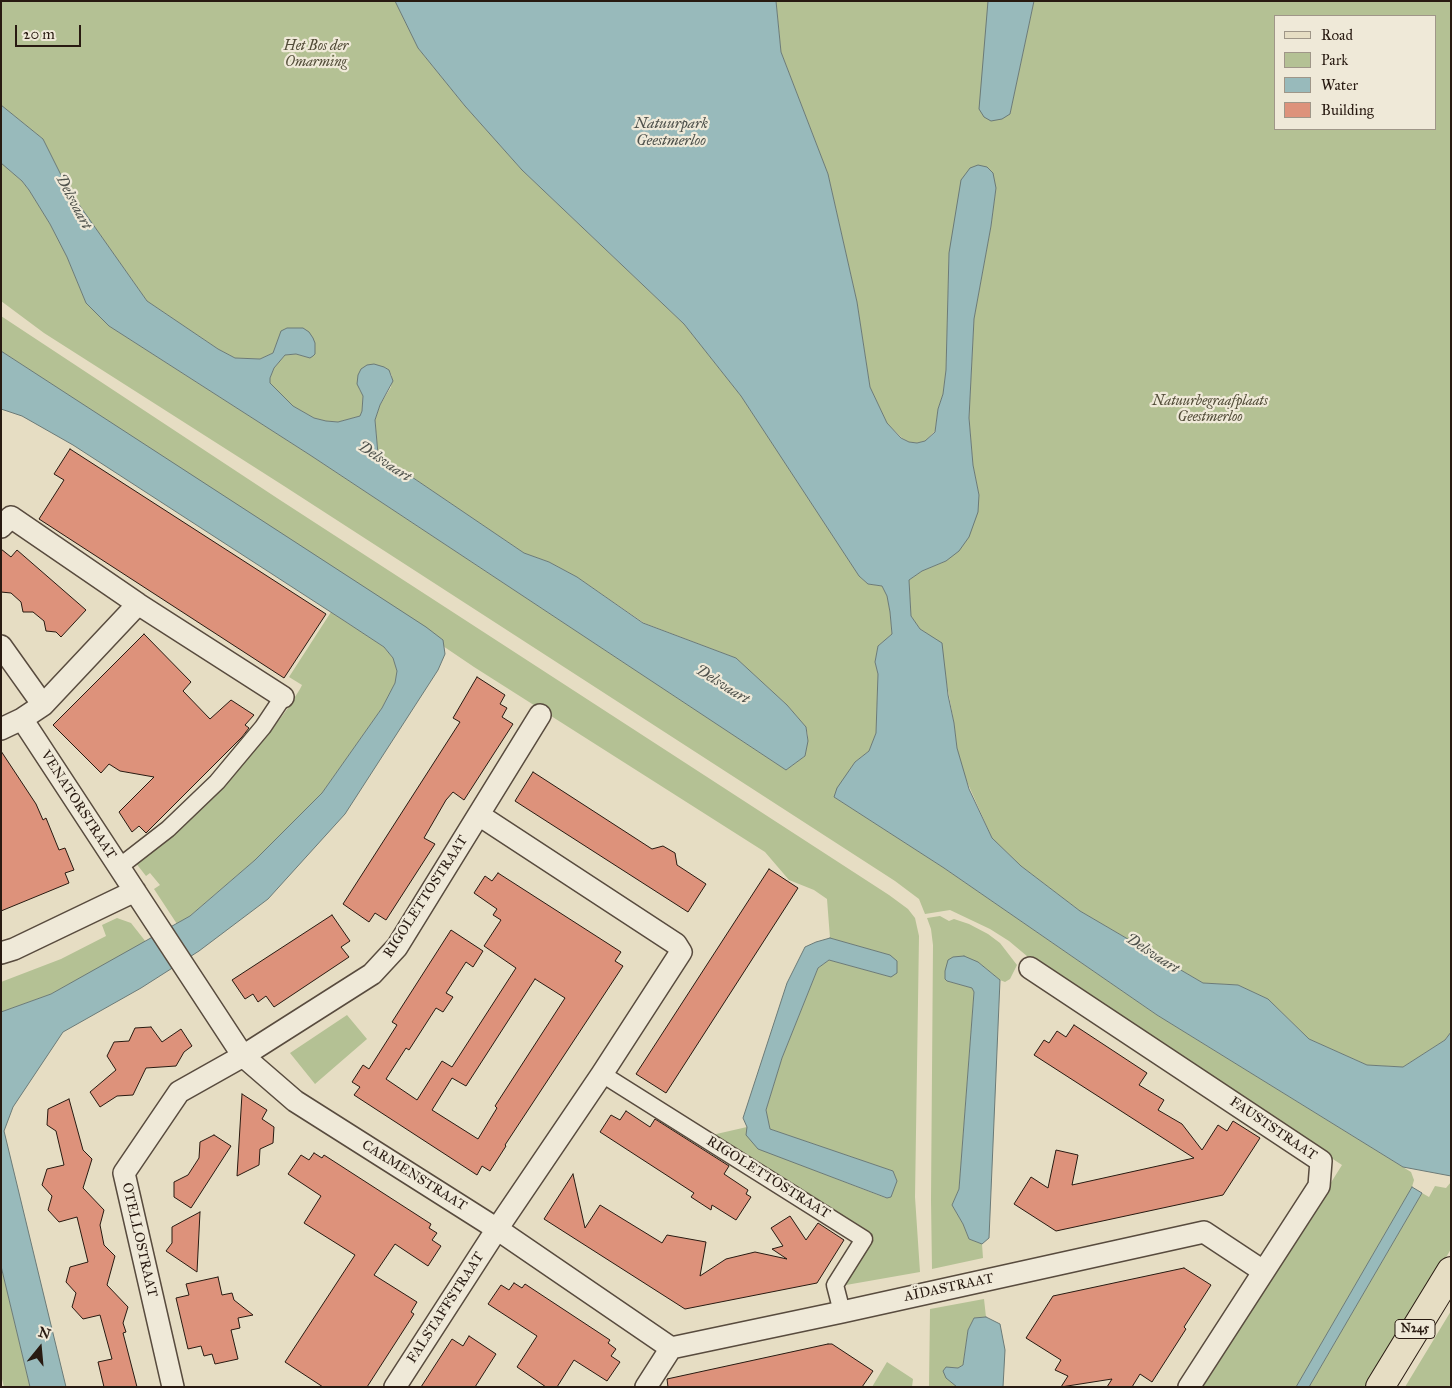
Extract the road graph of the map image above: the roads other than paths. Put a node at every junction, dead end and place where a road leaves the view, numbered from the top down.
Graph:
1 (1, 527) edge
2 (138, 604) junction
3 (1, 646) edge
4 (283, 697) joint
5 (43, 705) junction
6 (540, 715) dead end
7 (22, 719) junction
8 (1, 729) edge
9 (480, 815) junction
10 (118, 867) junction
11 (135, 891) junction
12 (1, 953) edge
13 (1030, 968) dead end
14 (243, 1056) junction
15 (602, 1074) junction
16 (497, 1229) junction
17 (1262, 1271) junction
18 (1451, 1271) edge
19 (842, 1312) junction
20 (671, 1348) junction
21 (173, 1387) edge
22 (395, 1387) edge
23 (646, 1387) edge
24 (1188, 1387) edge
25 (1380, 1387) edge

1 - 2 street
2 - 4 street
2 - 5 street
3 - 5 street
4 - 10 street
5 - 7 street
6 - 9 street, RIGOLETTOSTRAAT
7 - 8 street
7 - 10 street, VENATORSTRAAT
9 - 14 street, RIGOLETTOSTRAAT
9 - 15 street
10 - 11 street, VENATORSTRAAT
11 - 12 street
11 - 14 street, CARMENSTRAAT
13 - 17 street, FAUSTSTRAAT
14 - 16 street, CARMENSTRAAT
14 - 21 street, OTELLOSTRAAT
15 - 16 street
15 - 19 street, RIGOLETTOSTRAAT
16 - 20 street, CARMENSTRAAT
16 - 22 street, FALSTAFFSTRAAT
17 - 19 street, AÏDASTRAAT
17 - 24 street, FAUSTSTRAAT
18 - 25 main road, N245
19 - 20 street, AÏDASTRAAT
20 - 23 street

